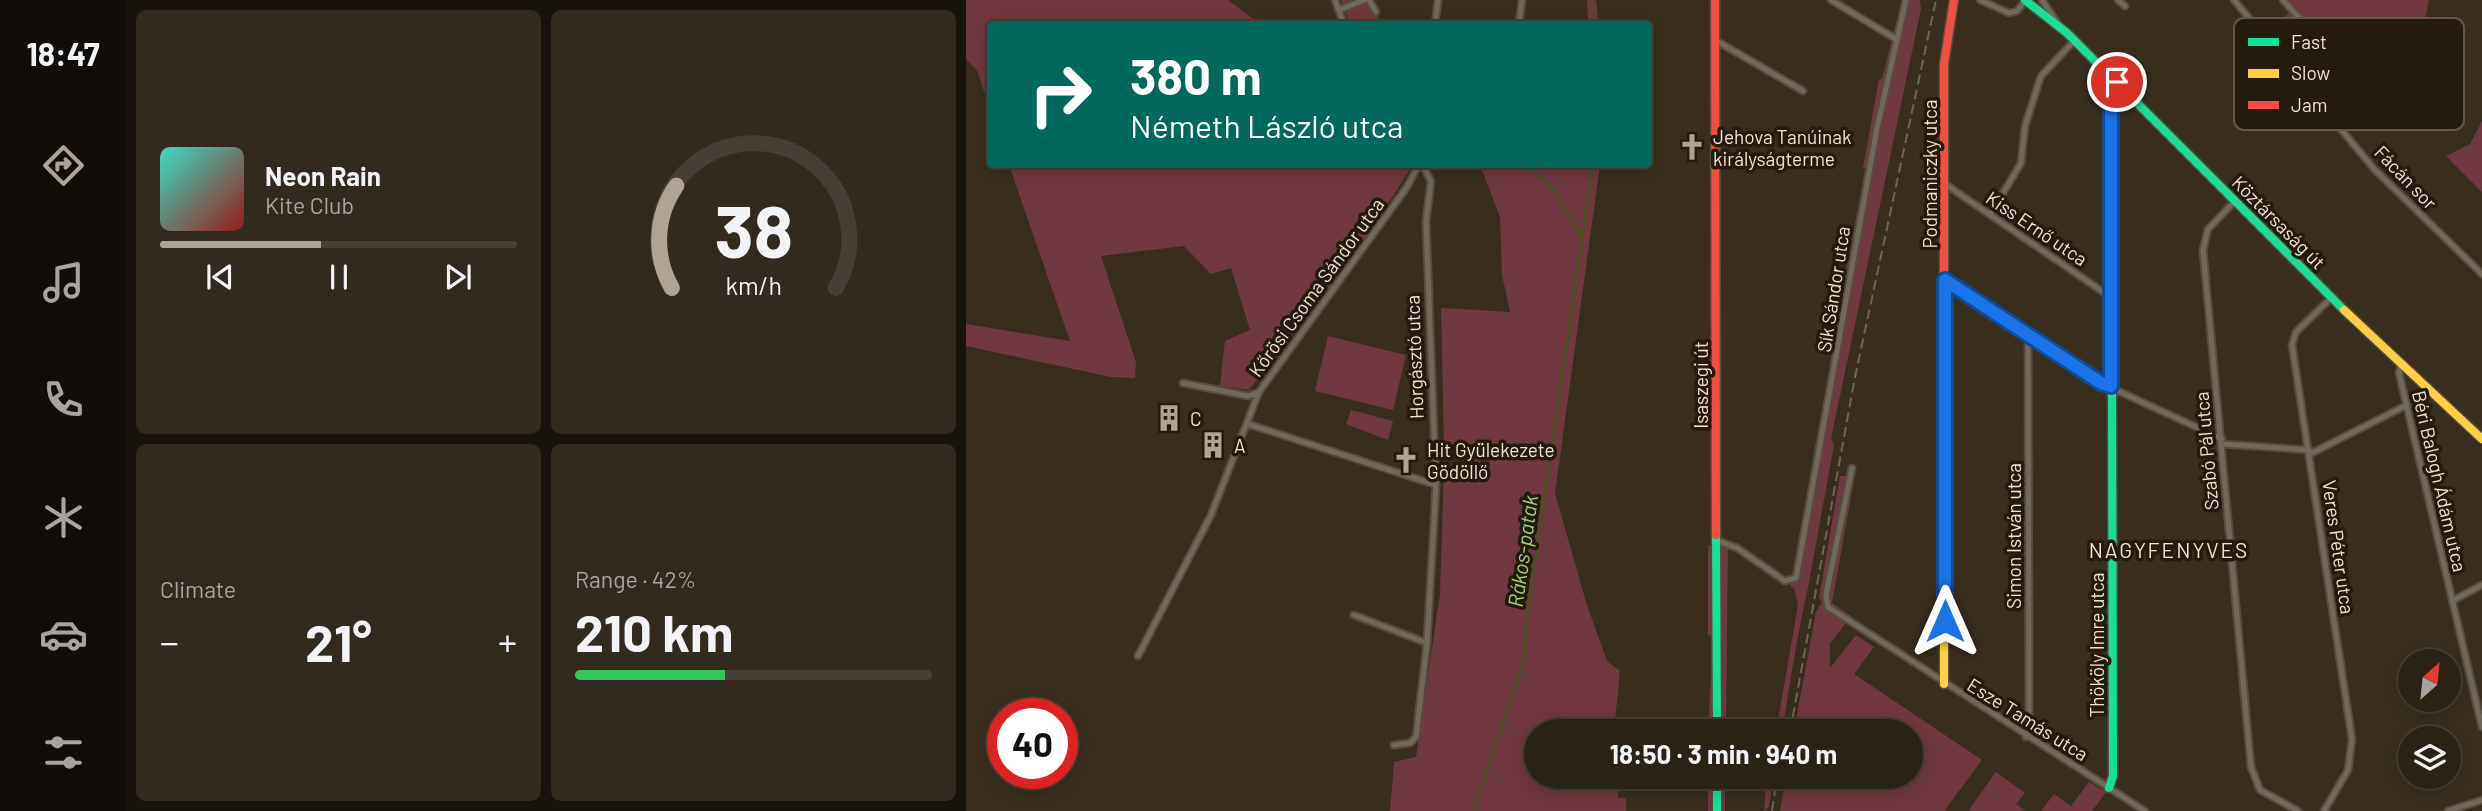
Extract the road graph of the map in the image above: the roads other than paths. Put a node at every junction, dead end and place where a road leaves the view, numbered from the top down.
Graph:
1 (1335, 0) edge
2 (1366, 0) edge
3 (1438, 0) edge
4 (1522, 0) edge
5 (1715, 0) edge
6 (1831, 0) edge
7 (1906, 0) edge
8 (1954, 0) edge
9 (1980, 0) edge
10 (2025, 0) edge
11 (2042, 0) edge
12 (2118, 0) edge
13 (2234, 0) edge
14 (2283, 0) edge
15 (2125, 6) dead end
16 (1339, 10) junction
17 (1376, 12) dead end
18 (2249, 18) edge
19 (2299, 18) edge
20 (1343, 21) edge
21 (1435, 21) edge
22 (1519, 21) edge
23 (2058, 24) junction
24 (1714, 39) junction
25 (1896, 39) junction
26 (2075, 40) junction
27 (2117, 82) junction
28 (1803, 91) dead end
29 (2342, 130) edge
30 (1419, 168) edge
31 (1423, 168) edge
32 (1945, 184) junction
33 (2235, 201) junction
34 (1990, 215) junction
35 (2482, 274) edge
36 (1945, 280) junction
37 (2332, 297) junction
38 (2112, 298) junction
39 (2028, 336) junction
40 (2401, 364) junction
41 (1183, 383) dead end
42 (2111, 386) junction
43 (1259, 392) junction
44 (2407, 405) junction
45 (1248, 424) junction
46 (2482, 439) edge
47 (2222, 442) junction
48 (2309, 452) junction
49 (1852, 468) dead end
50 (1436, 485) junction
51 (1716, 540) junction
52 (2482, 585) edge
53 (2452, 601) junction
54 (1354, 615) dead end
55 (1427, 643) junction
56 (1138, 656) dead end
57 (1944, 684) junction
58 (2482, 692) edge
59 (2475, 696) junction
60 (1717, 719) edge
61 (2482, 727) edge
62 (2026, 737) junction
63 (1394, 745) dead end
64 (1717, 789) edge
65 (2109, 789) junction
66 (2482, 800) edge
67 (1717, 811) edge
68 (2145, 811) edge
69 (2298, 811) edge
70 (2325, 811) edge
71 (2448, 811) edge

1 - 16 street
2 - 16 street
2 - 17 street
3 - 21 street
4 - 22 street
5 - 24 main road, Isaszegi út
6 - 25 street
7 - 25 street, Sík Sándor utca
8 - 32 main road, Podmaniczky utca
9 - 10 street, Köztársaság út
10 - 23 main road, Köztársaság út
11 - 23 street, Köztársaság út
12 - 15 street
13 - 18 street, Fácán sor
14 - 19 street
16 - 20 street
23 - 26 main road, Köztársaság út
24 - 28 street
24 - 51 main road, Isaszegi út
25 - 51 street, Sík Sándor utca
26 - 27 main road, Köztársaság út
26 - 34 street
27 - 33 main road, Köztársaság út
27 - 38 main road, Thököly Imre utca
29 - 35 street, Fácán sor
30 - 43 street, Kőrösi Csoma Sándor utca
31 - 50 street, Horgásztó utca
32 - 34 street, Kiss Ernő utca
32 - 36 main road, Podmaniczky utca
33 - 37 main road, Köztársaság út
33 - 47 street, Szabó Pál utca
34 - 38 street, Kiss Ernő utca
36 - 39 street
36 - 57 main road, Podmaniczky utca
37 - 40 main road, Köztársaság út
37 - 48 street, Veres Péter utca
38 - 42 main road, Thököly Imre utca
39 - 42 street
39 - 62 street, Simon István utca
40 - 44 street, Béri Balogh Ádám utca
40 - 46 main road, Köztársaság út
41 - 43 street, Kőrösi Csoma Sándor utca
42 - 47 street
42 - 65 main road, Thököly Imre utca
43 - 45 street, Kőrösi Csoma Sándor utca
44 - 48 street
44 - 53 street, Béri Balogh Ádám utca
45 - 50 street
45 - 56 street, Kőrösi Csoma Sándor utca
47 - 48 street
47 - 69 street, Szabó Pál utca
48 - 70 street, Veres Péter utca
49 - 57 street, Esze Tamás utca
50 - 55 street, Horgásztó utca
51 - 60 main road, Isaszegi út
52 - 53 street
53 - 59 street, Béri Balogh Ádám utca
54 - 55 street
55 - 63 street, Horgásztó utca
57 - 62 street, Esze Tamás utca
58 - 59 street
59 - 61 street, Béri Balogh Ádám utca
62 - 65 street, Esze Tamás utca
64 - 67 main road
65 - 68 street, Esze Tamás utca
66 - 71 street

